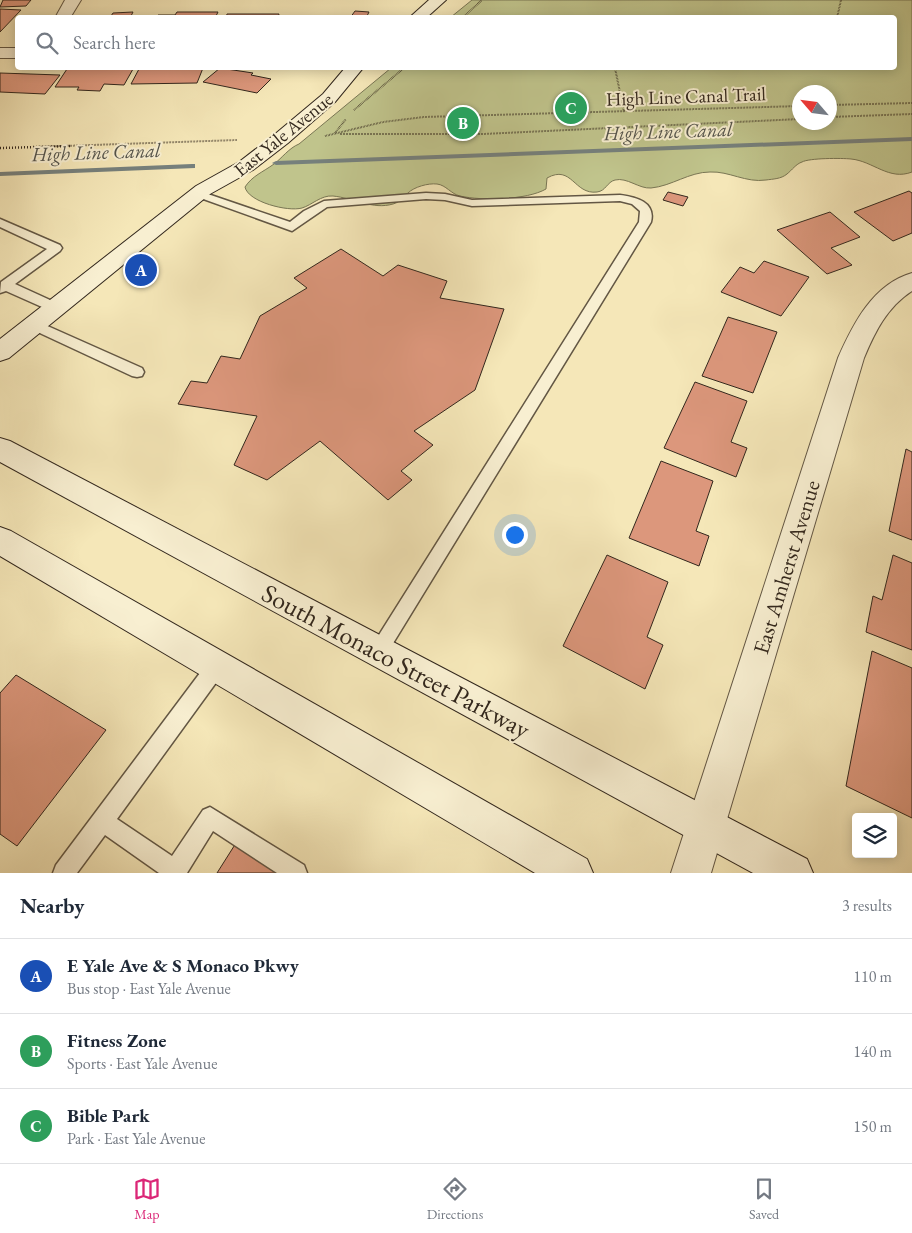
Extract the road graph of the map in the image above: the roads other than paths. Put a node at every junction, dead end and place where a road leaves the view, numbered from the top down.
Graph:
1 (73, 0) edge
2 (438, 0) edge
3 (64, 15) edge
4 (420, 15) edge
5 (0, 53) edge
6 (15, 53) edge
7 (350, 70) edge
8 (352, 70) edge
9 (295, 104) dead end
10 (233, 146) road end
11 (201, 192) junction
12 (0, 223) edge
13 (912, 281) edge
14 (2, 287) edge
15 (56, 308) junction
16 (34, 325) junction
17 (0, 352) edge
18 (136, 372) dead end
19 (0, 448) edge
20 (0, 540) edge
21 (378, 652) junction
22 (216, 666) junction
23 (102, 821) junction
24 (706, 826) junction
25 (174, 872) edge
26 (64, 873) edge
27 (296, 873) edge
28 (573, 873) edge
29 (691, 873) edge
30 (793, 873) edge

1 - 3 main road
2 - 4 main road
5 - 6 main road
7 - 9 main road, East Yale Avenue
8 - 11 main road, East Yale Avenue
10 - 11 main road, East Yale Avenue
11 - 15 main road, East Yale Avenue
11 - 21 lane
12 - 14 lane
13 - 24 main road, East Amherst Avenue
14 - 15 lane
15 - 16 main road, East Yale Avenue
16 - 17 main road, East Yale Avenue
16 - 18 lane
19 - 21 main road, South Monaco Street Parkway
20 - 22 main road
21 - 24 main road, South Monaco Street Parkway
22 - 23 lane
22 - 28 main road
23 - 25 lane
23 - 26 lane
24 - 29 main road, East Amherst Avenue
24 - 30 main road, South Monaco Street Parkway
25 - 27 lane

